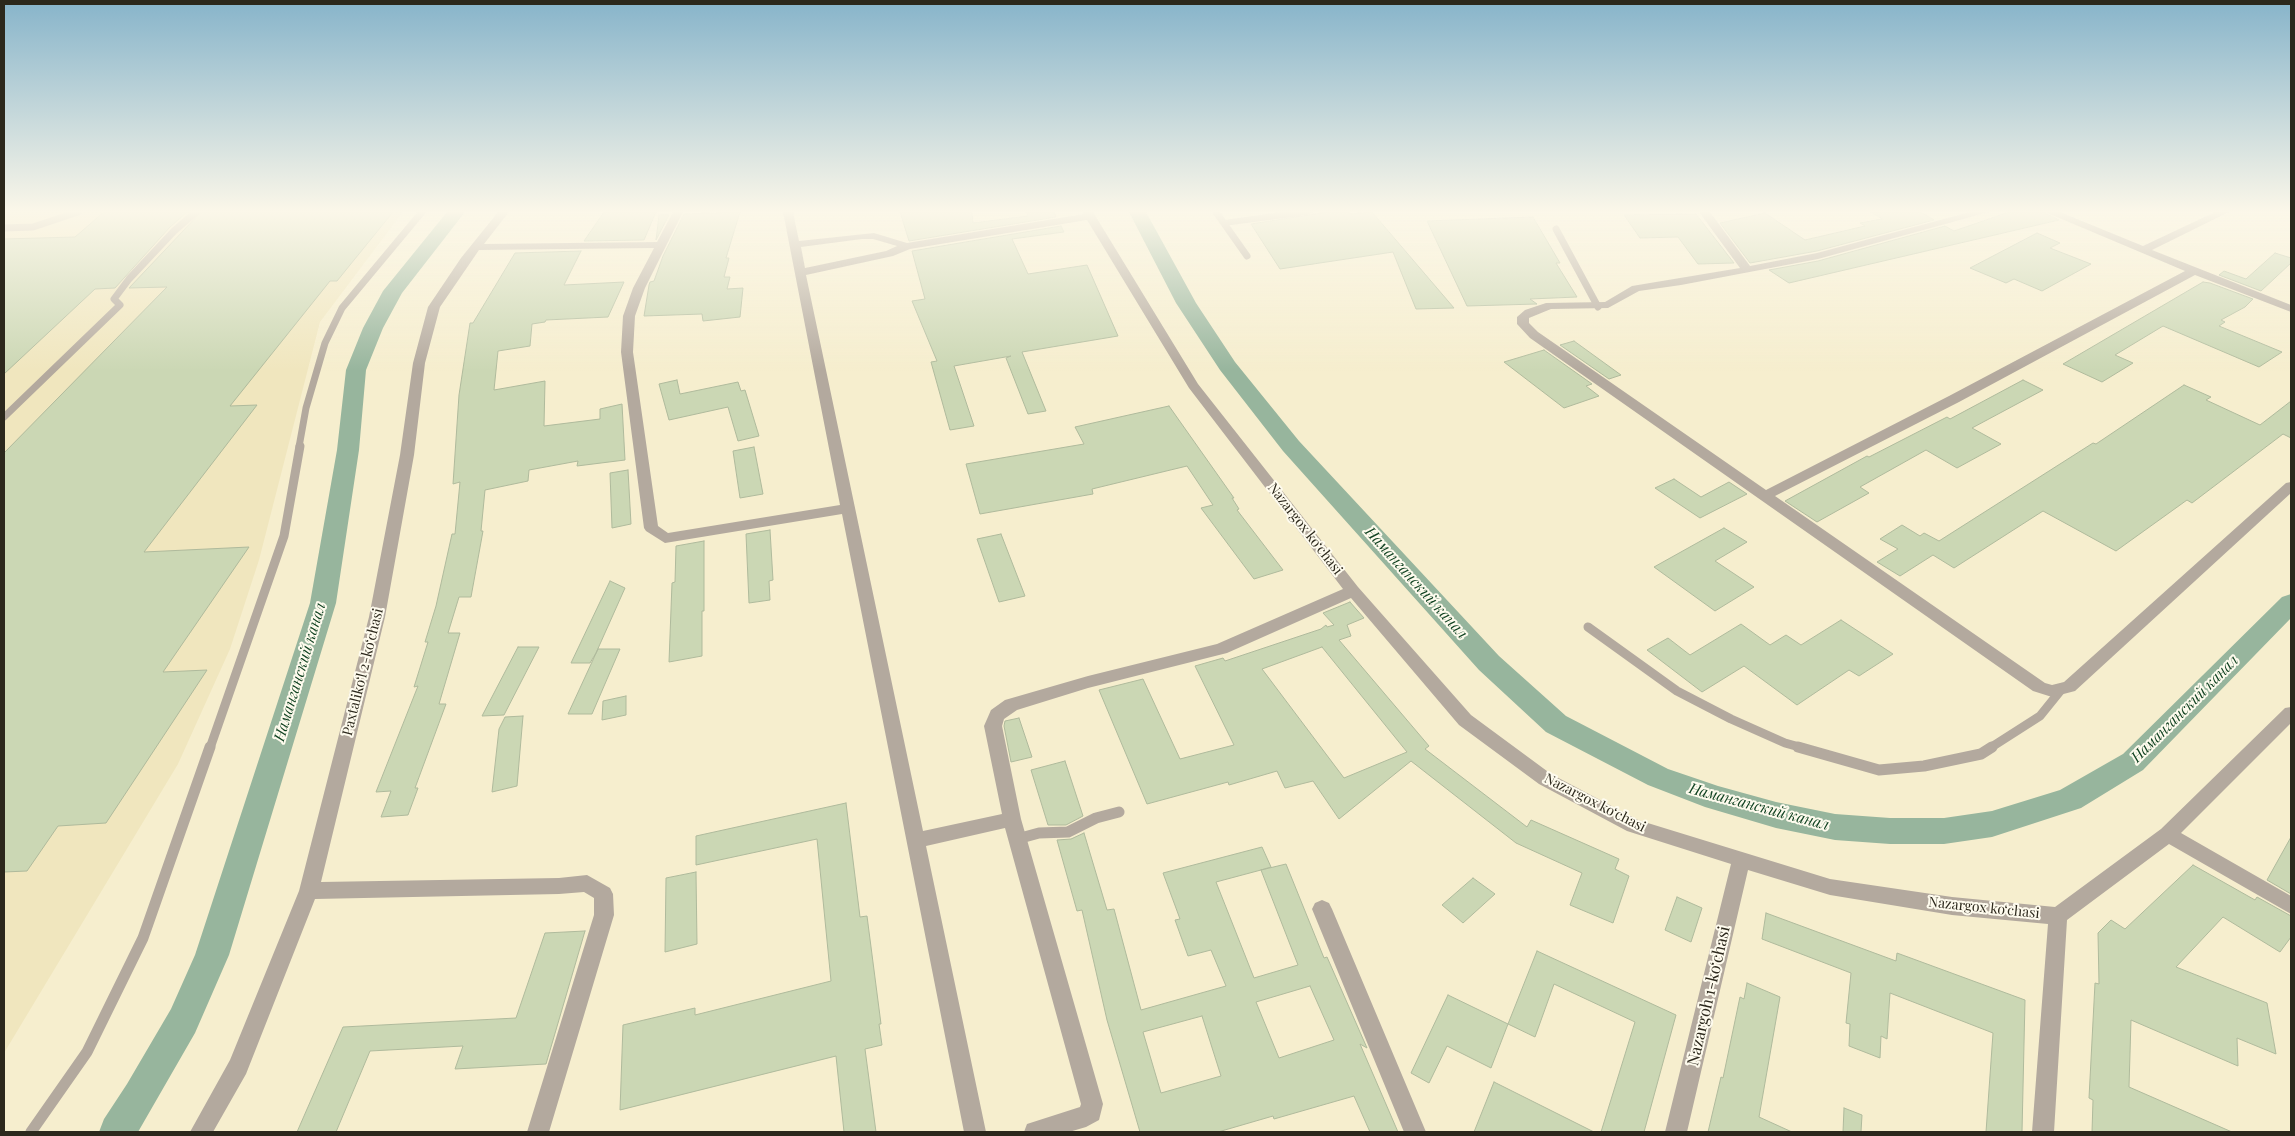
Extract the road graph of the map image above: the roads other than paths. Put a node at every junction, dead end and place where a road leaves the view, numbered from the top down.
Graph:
1 (142, 265) edge
2 (378, 265) edge
3 (463, 265) edge
4 (652, 265) edge
5 (798, 265) edge
6 (837, 265) edge
7 (1120, 265) edge
8 (1576, 265) edge
9 (1742, 265) edge
10 (1772, 265) edge
11 (2179, 265) edge
12 (1746, 270) junction
13 (2193, 271) junction
14 (799, 273) junction
15 (1598, 306) junction
16 (2291, 309) edge
17 (4, 417) edge
18 (2291, 486) edge
19 (1764, 496) junction
20 (848, 508) junction
21 (1353, 591) junction
22 (1588, 627) dead end
23 (2061, 690) junction
24 (2291, 713) edge
25 (1119, 812) dead end
26 (1012, 819) junction
27 (2168, 834) junction
28 (1018, 839) junction
29 (916, 840) junction
30 (1741, 860) junction
31 (309, 891) junction
32 (2291, 906) edge
33 (1322, 910) dead end
34 (2058, 916) junction
35 (30, 1132) edge
36 (201, 1132) edge
37 (538, 1132) edge
38 (975, 1132) edge
39 (1035, 1132) edge
40 (1415, 1132) edge
41 (1676, 1132) edge
42 (2043, 1132) edge

1 - 17 lane
2 - 35 lane
3 - 31 street, Paxtalikoʻl 2-koʻchasi
4 - 20 street
5 - 14 street
6 - 14 street
7 - 21 street, Nazargox koʻchasi
8 - 15 lane
9 - 12 street
10 - 12 street
11 - 13 street
12 - 15 street
13 - 16 street
13 - 19 street
14 - 20 street
15 - 19 street
18 - 23 street
19 - 23 street
20 - 29 street
21 - 26 street
21 - 30 street, Nazargox koʻchasi
22 - 23 lane
24 - 27 street, Nazargox koʻchasi
25 - 28 lane
26 - 28 street
26 - 29 street
27 - 32 street
27 - 34 street, Nazargox koʻchasi
28 - 39 street
29 - 38 street
30 - 34 street, Nazargox koʻchasi
30 - 41 street, Nazargoh 1-koʻchasi
31 - 36 street, Paxtalikoʻl 2-koʻchasi
31 - 37 street
33 - 40 street
34 - 42 street

